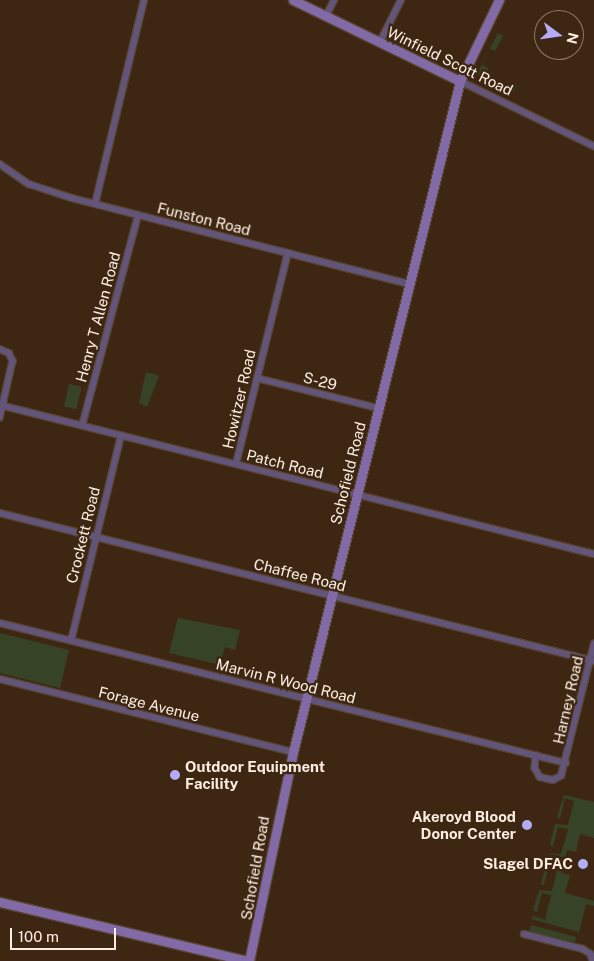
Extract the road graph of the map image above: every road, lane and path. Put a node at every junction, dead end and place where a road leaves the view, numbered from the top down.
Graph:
1 (144, 0) edge
2 (294, 0) edge
3 (334, 0) edge
4 (401, 0) edge
5 (499, 0) edge
6 (326, 16) junction
7 (380, 42) junction
8 (460, 80) junction
9 (594, 146) edge
10 (0, 164) edge
11 (95, 204) junction
12 (138, 215) junction
13 (288, 253) junction
14 (409, 284) junction
15 (0, 348) edge
16 (256, 378) junction
17 (2, 405) edge
18 (378, 408) junction
19 (0, 418) edge
20 (82, 426) junction
21 (121, 436) junction
22 (236, 464) junction
23 (356, 494) junction
24 (0, 513) edge
25 (96, 537) junction
26 (594, 554) edge
27 (331, 596) junction
28 (0, 623) edge
29 (70, 641) junction
30 (594, 644) edge
31 (592, 660) edge
32 (0, 679) edge
33 (306, 699) junction
34 (293, 752) junction
35 (536, 755) junction
36 (566, 762) junction
37 (0, 902) edge
38 (524, 934) dead end
39 (248, 961) edge
40 (593, 961) edge

1 - 11 street
2 - 6 street, Winfield Scott Road
3 - 6 street
4 - 7 street
5 - 8 street, Schofield Road
6 - 7 street, Winfield Scott Road
7 - 8 street, Winfield Scott Road
8 - 9 street, Winfield Scott Road
8 - 14 street, Schofield Road
10 - 11 street, Funston Road
11 - 12 street, Funston Road
12 - 13 street, Funston Road
12 - 20 street, Henry T Allen Road
13 - 14 street, Funston Road
13 - 16 street, Howitzer Road
14 - 18 street, Schofield Road
15 - 17 street
16 - 18 street, S-29
16 - 22 street, Howitzer Road
17 - 19 street
17 - 20 street, Patch Road
18 - 23 street, Schofield Road
20 - 21 street, Patch Road
21 - 22 street, Patch Road
21 - 25 street, Crockett Road
22 - 23 street, Patch Road
23 - 26 street, Patch Road
23 - 27 street, Schofield Road
24 - 25 street, Chaffee Road
25 - 27 street, Chaffee Road
25 - 29 street, Crockett Road
27 - 31 street, Chaffee Road
27 - 33 street, Schofield Road
28 - 29 street, Marvin R Wood Road
29 - 33 street, Marvin R Wood Road
30 - 31 street, Harney Road
31 - 36 street, Harney Road
32 - 34 street, Forage Avenue
33 - 34 street, Schofield Road
33 - 35 street, Marvin R Wood Road
34 - 39 street, Schofield Road
35 - 36 street, Marvin R Wood Road
35 - 36 street
37 - 39 street
38 - 40 street

